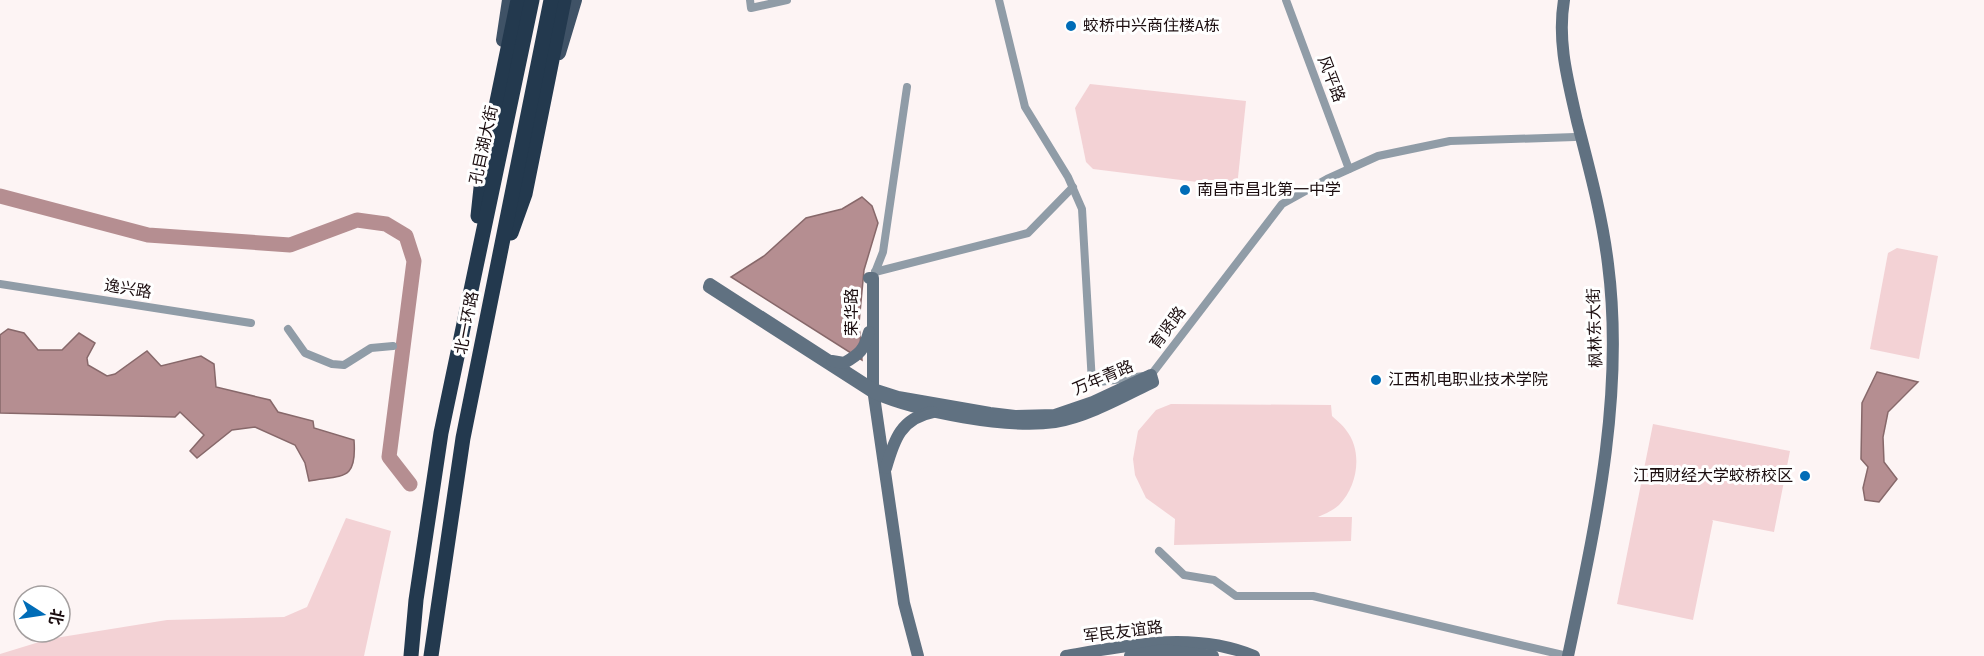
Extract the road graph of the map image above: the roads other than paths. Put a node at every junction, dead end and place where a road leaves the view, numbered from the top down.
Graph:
1 (509, 0) edge
2 (518, 0) edge
3 (532, 0) edge
4 (551, 0) edge
5 (564, 0) edge
6 (575, 0) edge
7 (750, 0) edge
8 (787, 0) edge
9 (999, 0) edge
10 (1286, 0) edge
11 (1555, 0) edge
12 (1564, 0) edge
13 (907, 87) dead end
14 (495, 107) junction
15 (537, 133) junction
16 (1575, 137) junction
17 (1349, 169) junction
18 (1073, 187) junction
19 (874, 275) junction
20 (495, 278) junction
21 (0, 284) edge
22 (470, 297) junction
23 (251, 323) dead end
24 (288, 329) dead end
25 (869, 330) junction
26 (393, 346) dead end
27 (829, 360) junction
28 (1151, 375) junction
29 (872, 390) junction
30 (937, 411) junction
31 (885, 472) junction
32 (1159, 550) dead end
33 (411, 656) edge
34 (432, 656) edge
35 (912, 656) edge
36 (918, 656) edge
37 (1066, 656) edge
38 (1130, 656) edge
39 (1213, 656) edge
40 (1254, 656) edge
41 (1564, 656) edge

1 - 14 main road
2 - 14 highway
3 - 22 highway, 孔目湖大街
4 - 20 highway, 北一环路
5 - 15 highway
6 - 15 main road
7 - 8 street
9 - 18 street, 育贤路
10 - 17 street, 风平路
11 - 16 street, 枫林东大街
12 - 41 street, 枫林东大街
13 - 19 street
14 - 22 highway
15 - 20 highway
16 - 17 street, 育贤路
16 - 41 street, 枫林东大街
17 - 28 street, 育贤路
18 - 19 street
18 - 28 street, 育贤路
19 - 25 street, 荣华路
19 - 29 street, 荣华路
20 - 34 highway, 北一环路
21 - 23 street, 逸兴路
22 - 33 highway, 北一环路
24 - 26 street
25 - 27 street
25 - 29 street, 荣华路
27 - 29 street, 万年青路
27 - 29 street, 万年青路
28 - 29 street, 万年青路
28 - 30 street, 万年青路
29 - 30 street, 万年青路
29 - 31 street, 荣华路
29 - 35 street, 荣华路
30 - 31 street
31 - 36 street, 荣华路
32 - 41 street
37 - 40 street, 军民友谊路
38 - 39 street, 军民友谊路

